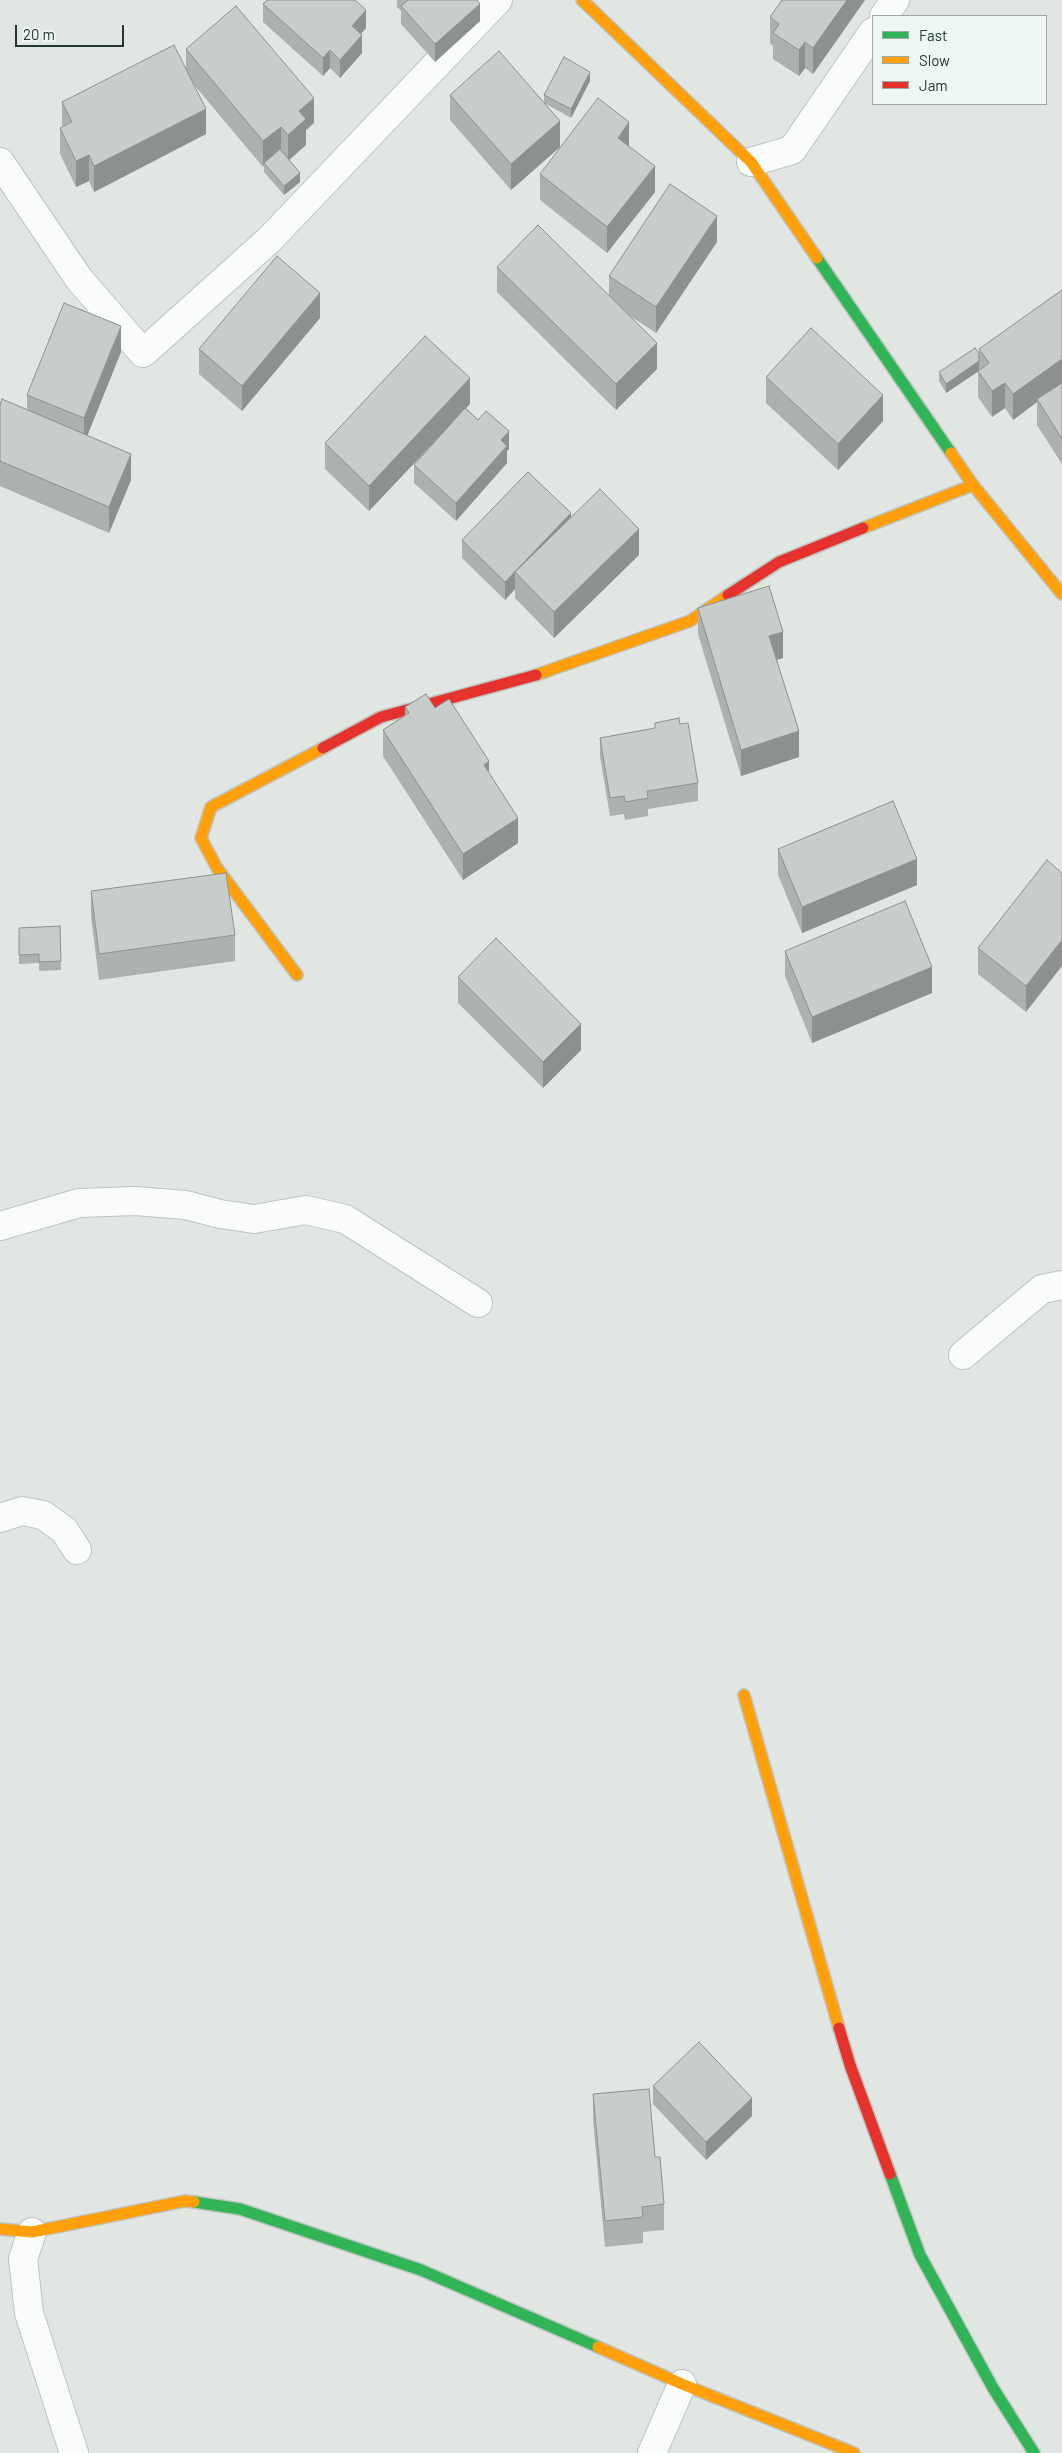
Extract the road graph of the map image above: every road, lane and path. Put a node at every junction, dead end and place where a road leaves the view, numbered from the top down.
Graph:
1 (498, 0) edge
2 (582, 0) edge
3 (895, 0) edge
4 (885, 15) edge
5 (872, 33) edge
6 (0, 162) edge
7 (751, 162) junction
8 (973, 485) junction
9 (1062, 594) edge
10 (297, 975) dead end
11 (0, 1226) edge
12 (1062, 1285) edge
13 (478, 1304) dead end
14 (963, 1355) dead end
15 (0, 1518) edge
16 (77, 1550) dead end
17 (744, 1694) dead end
18 (0, 2229) edge
19 (32, 2232) junction
20 (682, 2384) junction
21 (74, 2453) edge
22 (652, 2453) edge
23 (854, 2453) edge
24 (1034, 2453) edge

1 - 6 street
2 - 7 street
3 - 4 street
5 - 7 street
7 - 8 street
8 - 9 street
8 - 10 street
11 - 13 street
12 - 14 street
15 - 16 street
17 - 24 street
18 - 19 street
19 - 20 street
19 - 21 street
20 - 22 street
20 - 23 street

